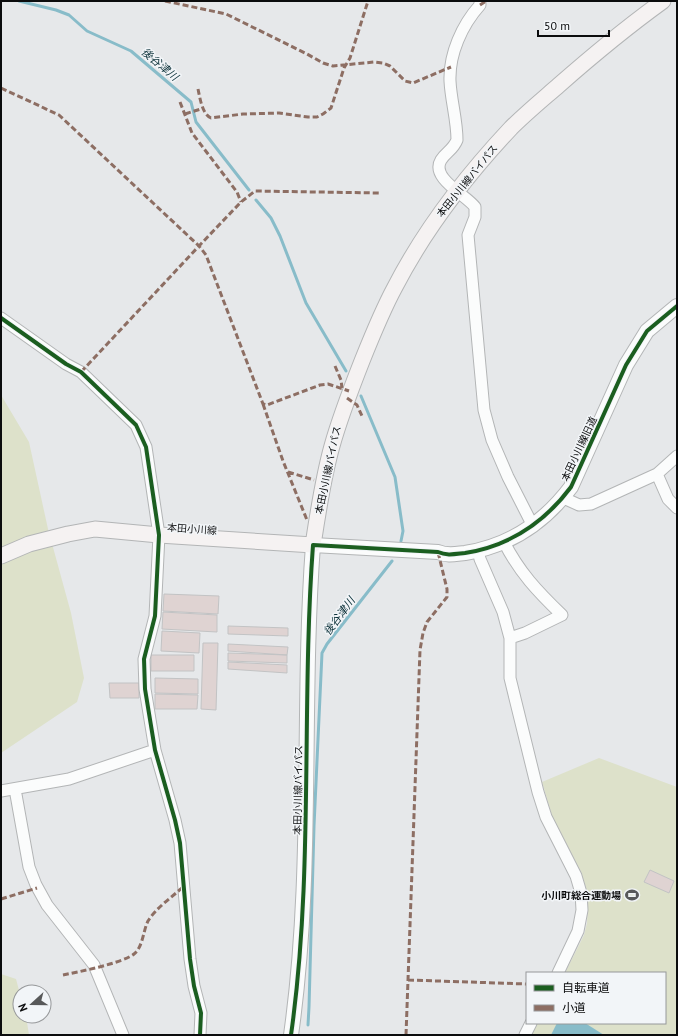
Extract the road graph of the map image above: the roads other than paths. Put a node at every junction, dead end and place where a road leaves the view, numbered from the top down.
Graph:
1 (480, 1) edge
2 (663, 1) edge
3 (457, 191) junction
4 (677, 306) edge
5 (1, 318) edge
6 (677, 456) edge
7 (656, 474) junction
8 (564, 496) junction
9 (677, 508) edge
10 (533, 526) junction
11 (159, 535) junction
12 (504, 542) junction
13 (314, 545) junction
14 (478, 551) junction
15 (1, 556) edge
16 (510, 638) junction
17 (155, 750) junction
18 (16, 789) junction
19 (1, 791) edge
20 (558, 972) edge
21 (530, 1024) edge
22 (123, 1035) edge
23 (200, 1035) edge
24 (291, 1035) edge
25 (525, 1035) edge

1 - 3 street
2 - 3 main road, 本田小川線バイパス
3 - 10 street
3 - 13 main road, 本田小川線バイパス
4 - 8 street, 本田小川線旧道
5 - 11 street
6 - 7 street
7 - 8 street
7 - 9 street
8 - 10 street, 本田小川線旧道
10 - 12 street, 本田小川線旧道
11 - 13 main road, 本田小川線
11 - 15 main road, 本田小川線
11 - 17 street
12 - 14 street, 本田小川線旧道
12 - 16 street
13 - 14 street, 本田小川線旧道
13 - 24 street, 本田小川線バイパス
14 - 16 street
16 - 20 street
17 - 18 street
17 - 23 street
18 - 19 street
18 - 22 street
21 - 25 street

